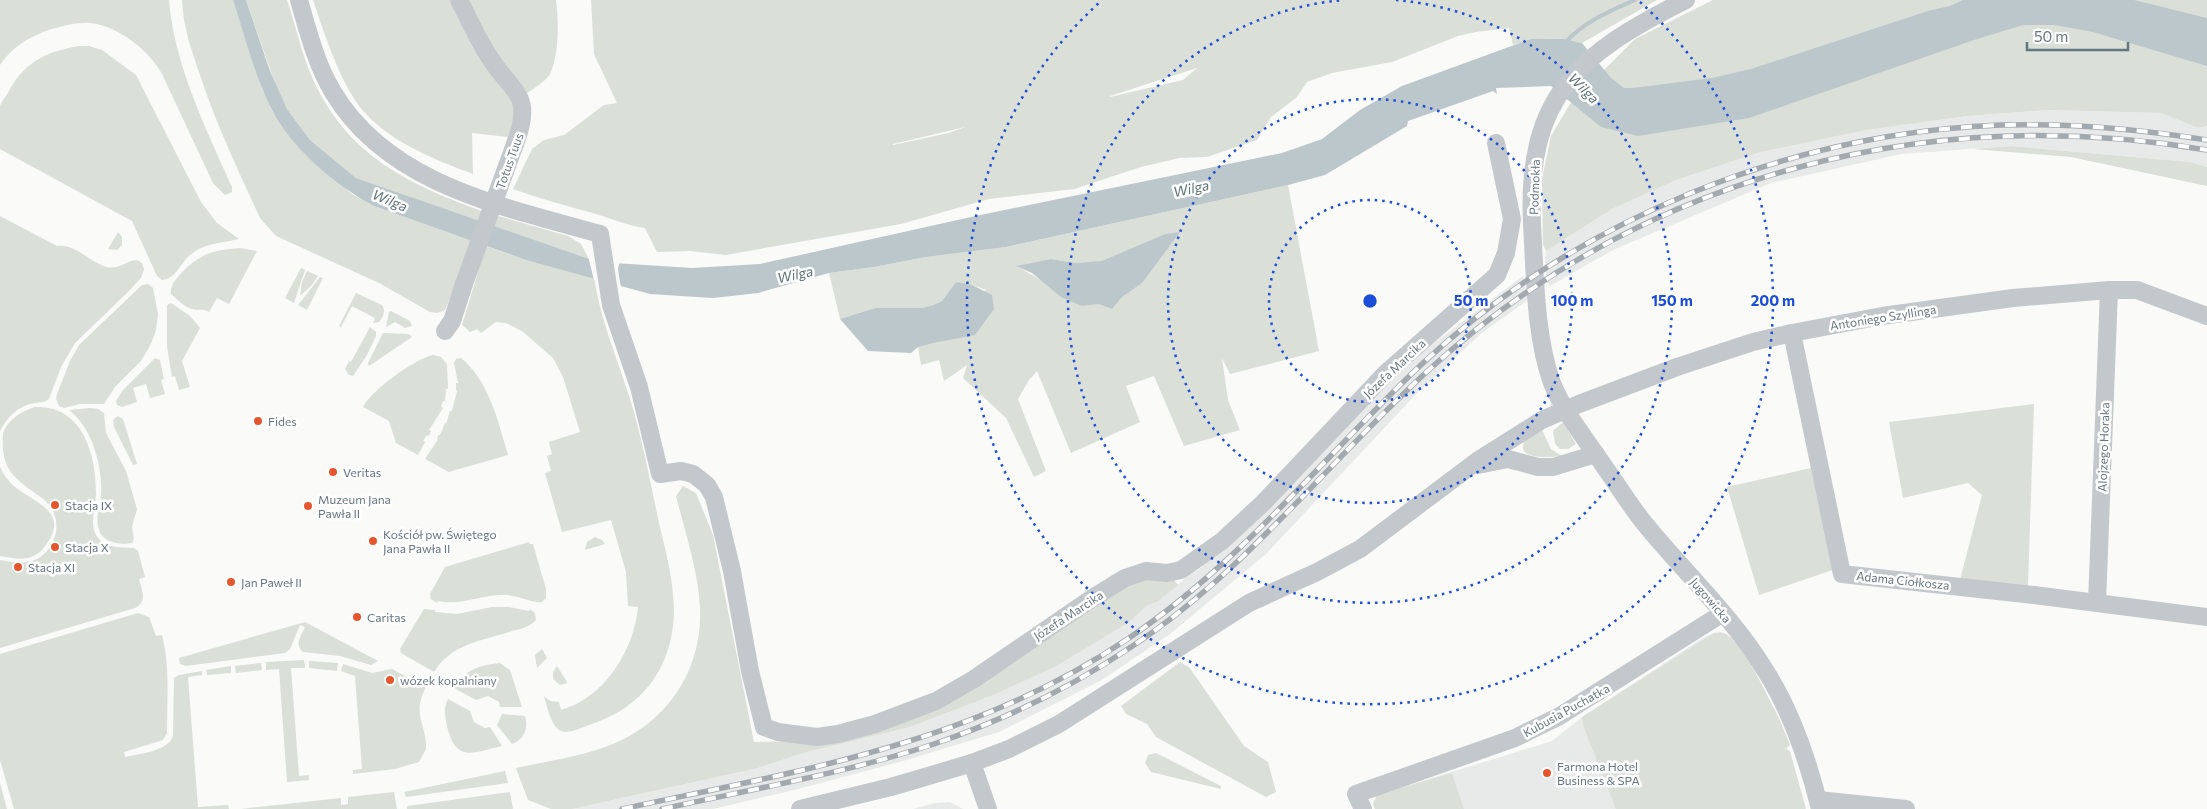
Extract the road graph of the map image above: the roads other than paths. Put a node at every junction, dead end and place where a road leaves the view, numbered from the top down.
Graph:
1 (299, 0) edge
2 (459, 0) edge
3 (1686, 0) edge
4 (1496, 142) dead end
5 (1532, 218) junction
6 (1512, 219) junction
7 (2109, 290) junction
8 (2207, 316) edge
9 (446, 331) dead end
10 (1792, 333) junction
11 (1567, 410) junction
12 (1519, 434) junction
13 (1596, 454) junction
14 (1521, 461) junction
15 (1466, 470) junction
16 (2097, 604) junction
17 (1723, 613) junction
18 (2207, 617) edge
19 (972, 763) junction
20 (1819, 805) edge
21 (800, 809) edge
22 (988, 809) edge
23 (1364, 809) edge
24 (1906, 809) edge

1 - 6 street, Józefa Marcika
2 - 9 street, Totus Tuus, bridge
3 - 5 street, Podmokła
4 - 6 street
5 - 6 street
5 - 11 street, Podmokła
7 - 8 street, Antoniego Szyllinga
7 - 10 street, Antoniego Szyllinga
7 - 16 street, Alojzego Horaka
10 - 11 street, Antoniego Szyllinga
10 - 16 street, Adama Ciołkosza
11 - 12 street
11 - 13 street, Jugowicka
12 - 14 street
12 - 15 street
13 - 14 street
13 - 17 street, Jugowicka
14 - 15 street
15 - 19 street
16 - 18 street, Adama Ciołkosza
17 - 20 street, Jugowicka
17 - 23 street, Kubusia Puchatka
19 - 21 street
19 - 22 street
20 - 24 street

